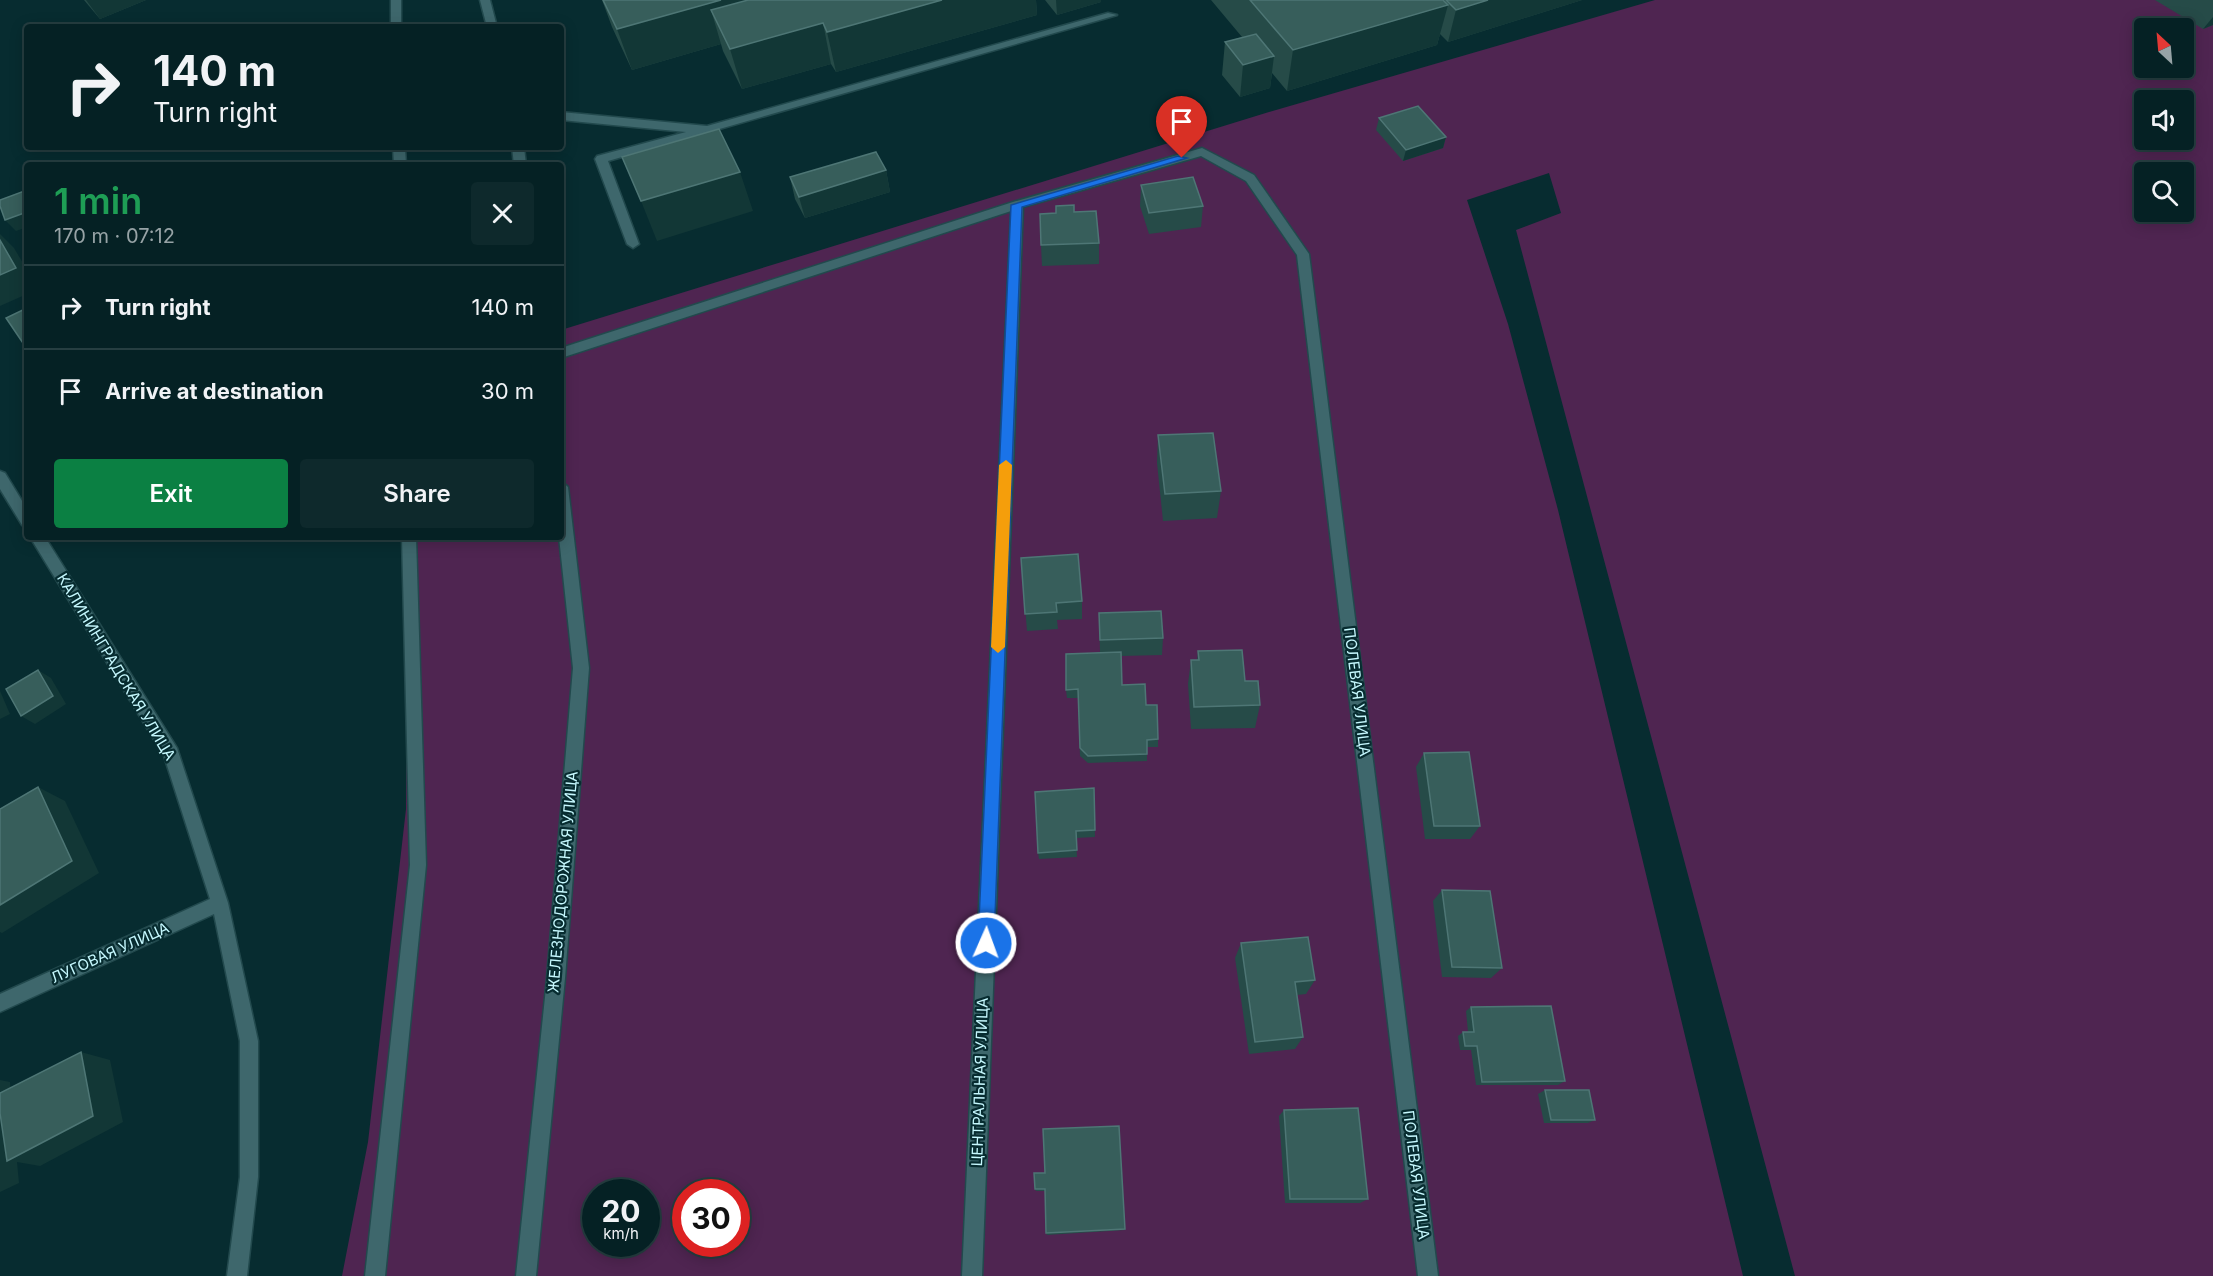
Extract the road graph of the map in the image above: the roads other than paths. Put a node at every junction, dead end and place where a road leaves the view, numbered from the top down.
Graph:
1 (396, 0) edge
2 (485, 0) edge
3 (1112, 15) dead end
4 (396, 24) edge
5 (491, 24) edge
6 (564, 116) edge
7 (706, 130) junction
8 (1017, 205) junction
9 (633, 244) dead end
10 (564, 352) edge
11 (0, 477) edge
12 (564, 514) edge
13 (24, 515) edge
14 (39, 540) edge
15 (409, 540) edge
16 (220, 903) junction
17 (0, 1003) edge
18 (237, 1276) edge
19 (375, 1276) edge
20 (526, 1276) edge
21 (972, 1276) edge
22 (1428, 1276) edge

1 - 4 street
2 - 5 street
3 - 7 street
6 - 7 street
7 - 9 street
8 - 10 street
8 - 21 street, ЦЕНТРАЛЬНАЯ УЛИЦА
8 - 22 street, ПОЛЕВАЯ УЛИЦА
11 - 13 street
12 - 20 street, ЖЕЛЕЗНОДОРОЖНАЯ УЛИЦА
14 - 16 street, КАЛИНИНГРАДСКАЯ УЛИЦА
15 - 19 street
16 - 17 street, ЛУГОВАЯ УЛИЦА
16 - 18 street, КАЛИНИНГРАДСКАЯ УЛИЦА

